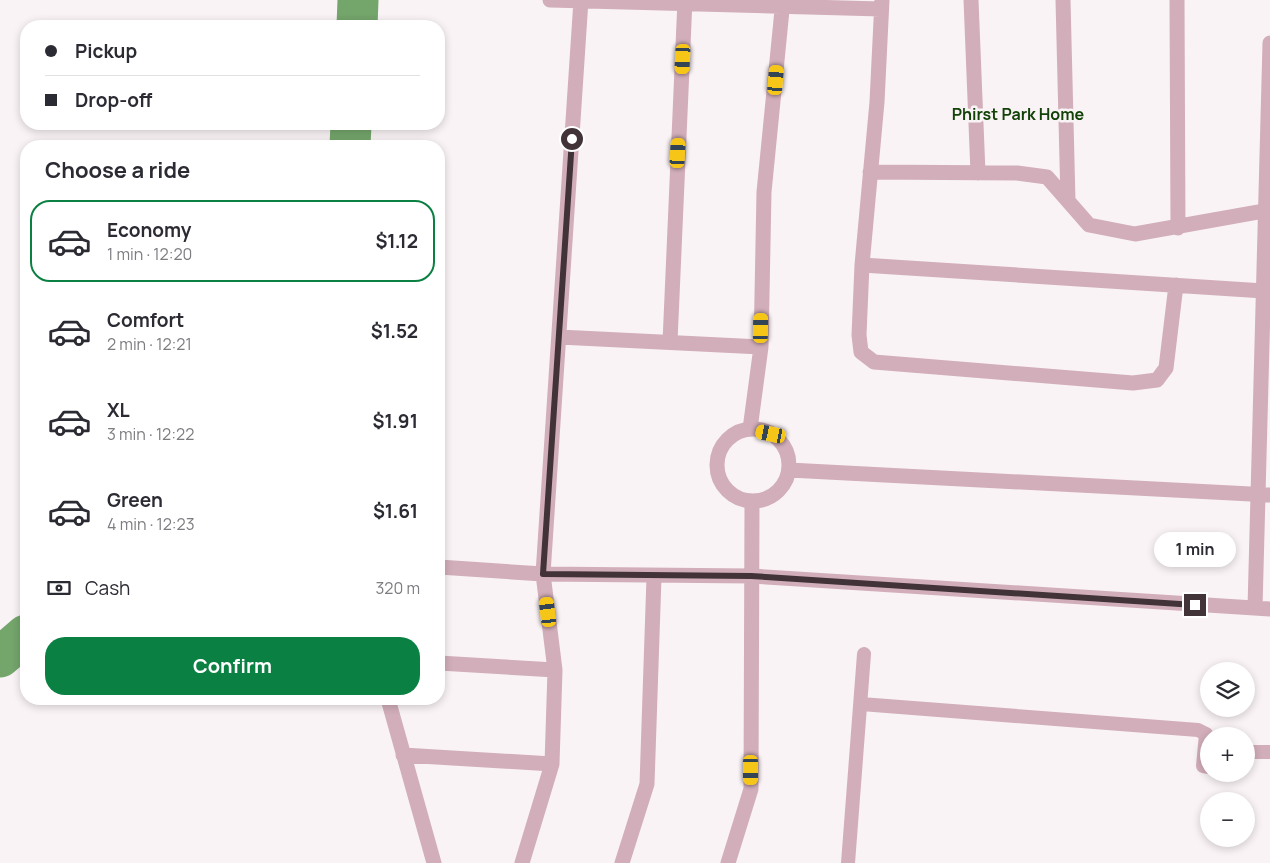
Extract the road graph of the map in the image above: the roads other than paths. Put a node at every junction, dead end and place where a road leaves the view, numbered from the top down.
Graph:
1 (550, 0) edge
2 (580, 0) edge
3 (971, 0) edge
4 (1063, 0) edge
5 (1176, 0) edge
6 (685, 1) edge
7 (783, 2) edge
8 (881, 4) edge
9 (1270, 43) edge
10 (870, 172) junction
11 (978, 172) junction
12 (1068, 200) junction
13 (1268, 210) edge
14 (1178, 228) junction
15 (862, 265) junction
16 (1176, 286) junction
17 (1264, 291) junction
18 (559, 337) junction
19 (670, 342) junction
20 (761, 347) junction
21 (750, 429) junction
22 (789, 470) junction
23 (1264, 495) edge
24 (752, 502) junction
25 (445, 567) edge
26 (543, 574) junction
27 (751, 576) junction
28 (654, 577) junction
29 (1262, 609) edge
30 (864, 654) dead end
31 (445, 663) edge
32 (555, 670) junction
33 (861, 704) junction
34 (390, 705) edge
35 (1200, 731) edge
36 (1255, 752) edge
37 (1270, 752) edge
38 (404, 755) junction
39 (552, 764) junction
40 (434, 863) edge
41 (522, 863) edge
42 (622, 863) edge
43 (728, 863) edge
44 (848, 863) edge

1 - 2 street
2 - 6 street
2 - 18 street
3 - 11 street
4 - 12 street
5 - 14 street
6 - 7 street
6 - 19 street
7 - 8 street
7 - 20 street
8 - 10 street
9 - 13 street
10 - 11 street
10 - 15 street
11 - 12 street
12 - 14 street
13 - 14 street
13 - 17 street
15 - 16 street
15 - 16 street
16 - 17 street
17 - 23 street
18 - 19 street
18 - 26 street
19 - 20 street
20 - 21 street
21 - 22 street
21 - 24 street
22 - 23 street
22 - 24 street
23 - 29 street
24 - 27 street
25 - 26 street
26 - 28 street
26 - 32 street
27 - 28 street
27 - 29 street
27 - 43 street
28 - 42 street
30 - 33 lane
31 - 32 street
32 - 39 street
33 - 35 lane
33 - 44 lane
34 - 38 street
36 - 37 lane
38 - 39 street
38 - 40 street
39 - 41 street

